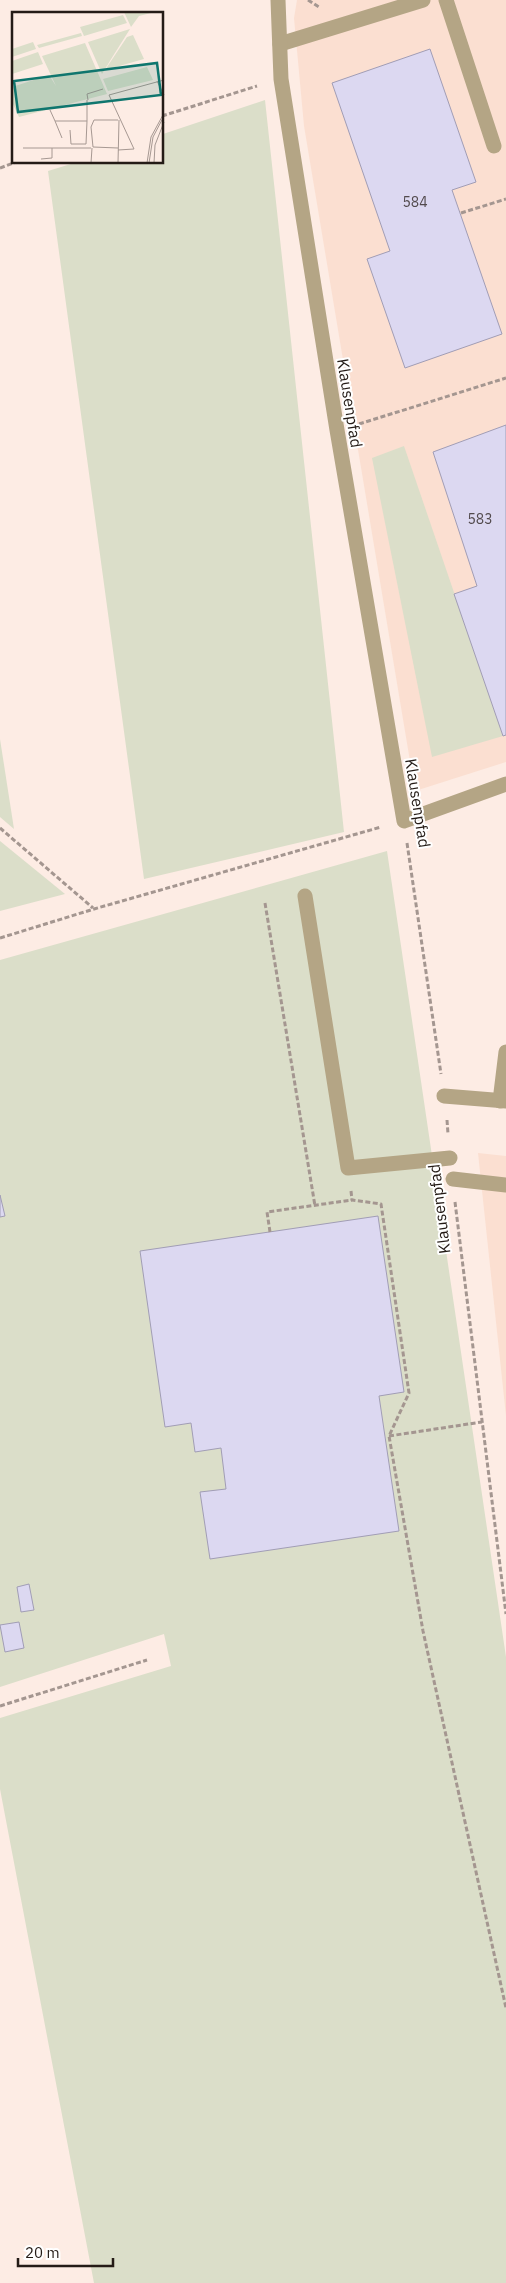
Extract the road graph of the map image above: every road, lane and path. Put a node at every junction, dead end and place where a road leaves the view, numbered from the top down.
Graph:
1 (278, 0) edge
2 (422, 0) edge
3 (446, 0) edge
4 (280, 44) junction
5 (281, 79) junction
6 (164, 115) edge
7 (494, 146) dead end
8 (12, 164) edge
9 (0, 168) edge
10 (506, 199) edge
11 (461, 213) dead end
12 (506, 378) edge
13 (337, 430) junction
14 (506, 784) edge
15 (404, 821) junction
16 (0, 828) edge
17 (305, 896) dead end
18 (265, 903) dead end
19 (94, 908) junction
20 (0, 938) edge
21 (506, 1052) edge
22 (444, 1096) junction
23 (503, 1101) edge
24 (450, 1158) joint
25 (348, 1168) junction
26 (453, 1179) joint
27 (506, 1185) edge
28 (352, 1200) junction
29 (315, 1206) junction
30 (270, 1232) dead end
31 (482, 1422) junction
32 (389, 1436) junction
33 (506, 1614) edge
34 (147, 1660) dead end
35 (0, 1706) edge
36 (506, 2008) edge

1 - 4 street, Klausenpfad
2 - 4 street
3 - 7 street
4 - 5 street, Klausenpfad
5 - 6 path
5 - 13 street, Klausenpfad
8 - 9 path
10 - 11 path
12 - 13 path
13 - 15 street, Klausenpfad
14 - 15 street
15 - 19 path
15 - 22 path, Klausenpfad
16 - 19 path
17 - 25 street
18 - 29 path
19 - 20 path
21 - 23 street
22 - 23 street
22 - 24 path, Klausenpfad
24 - 25 street
25 - 28 path
26 - 27 street
26 - 31 path, Klausenpfad
28 - 29 path
28 - 32 path
29 - 30 path
31 - 32 path
31 - 33 path, Klausenpfad
32 - 36 path
34 - 35 path

